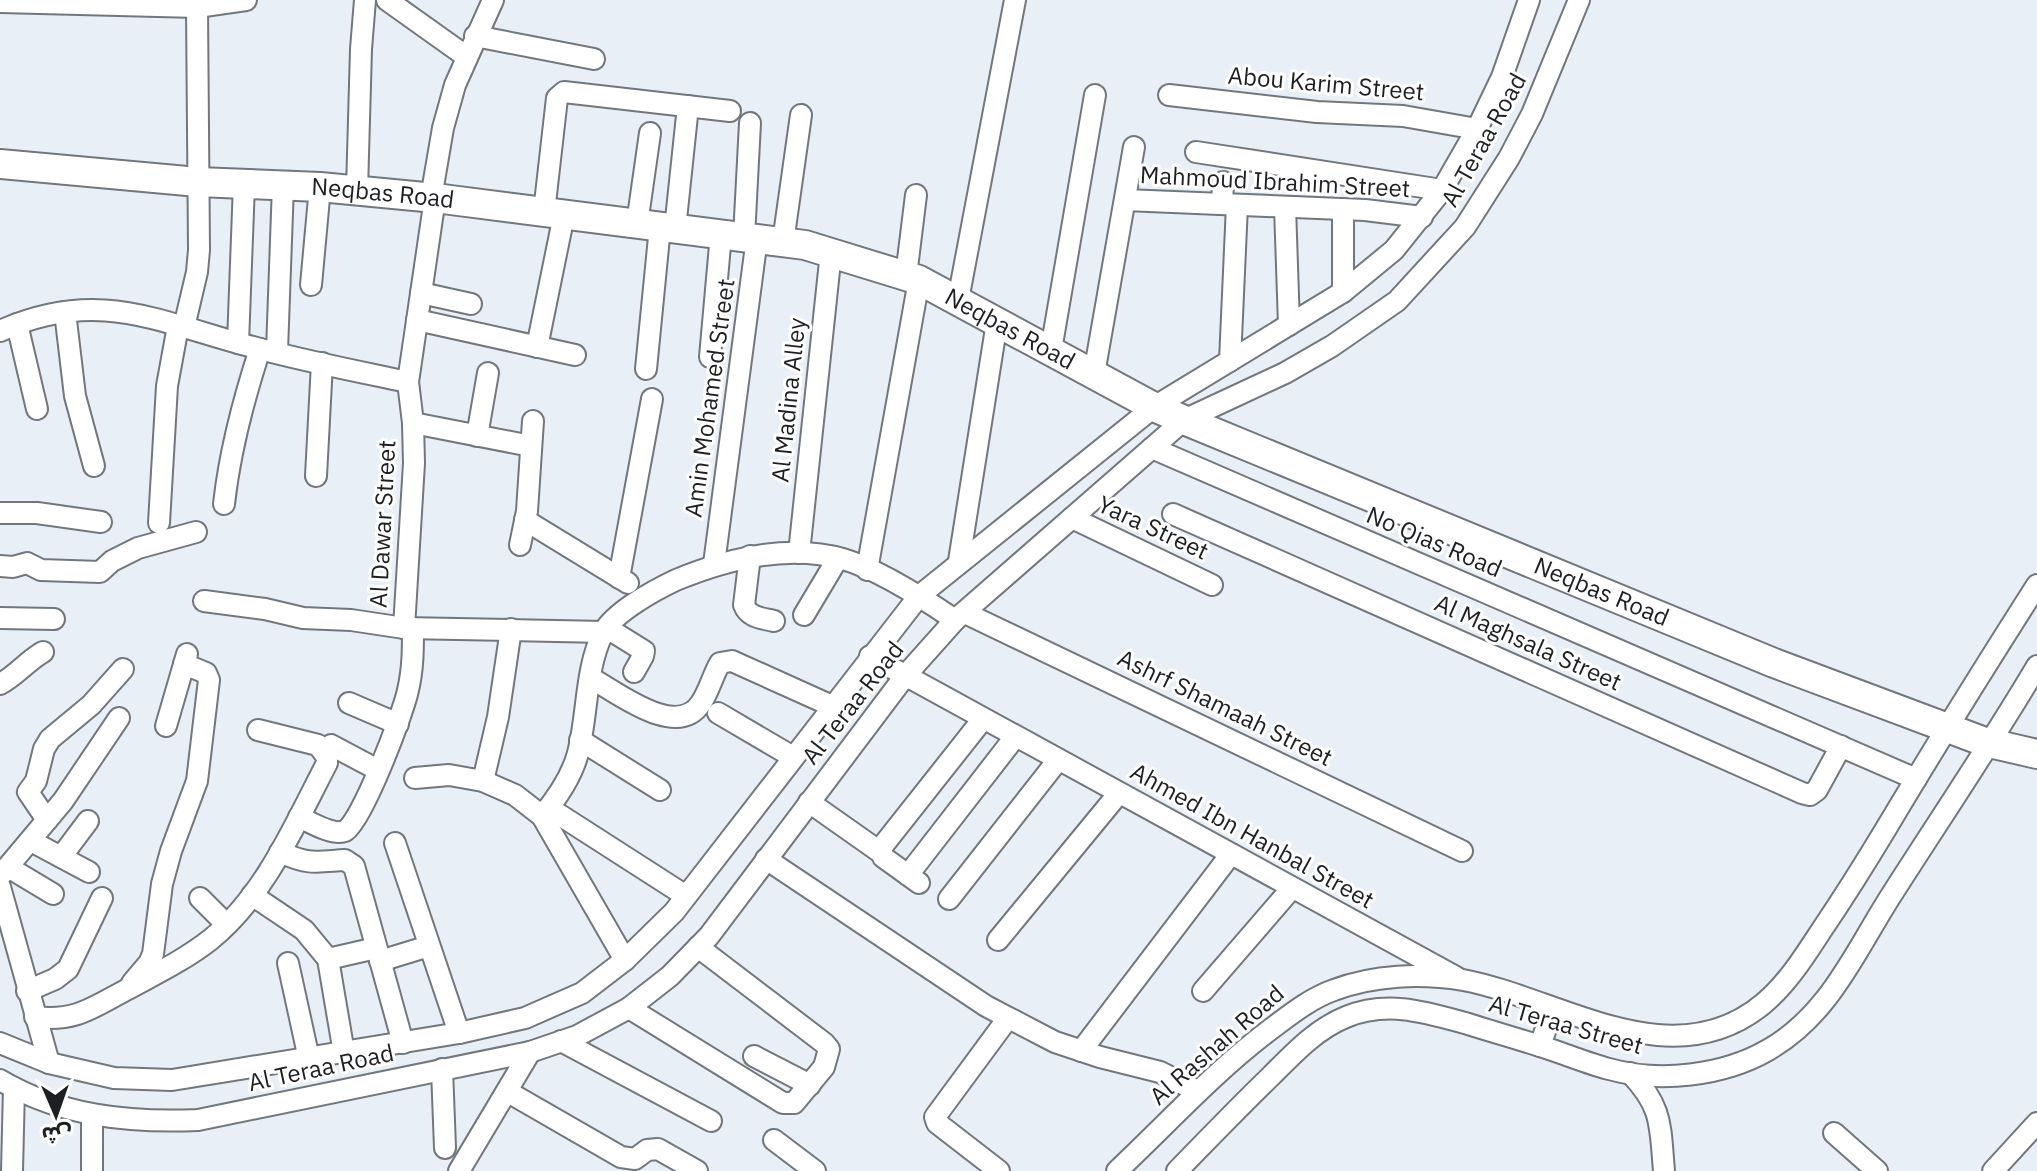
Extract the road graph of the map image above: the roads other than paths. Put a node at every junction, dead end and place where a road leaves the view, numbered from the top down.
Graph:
1 (246, 0) edge
2 (365, 0) edge
3 (387, 0) edge
4 (493, 0) edge
5 (1015, 0) edge
6 (1529, 0) edge
7 (1579, 0) edge
8 (36, 1) edge
9 (0, 2) edge
10 (94, 2) edge
11 (218, 2) edge
12 (187, 4) edge
13 (475, 36) junction
14 (467, 57) junction
15 (594, 59) dead end
16 (1095, 95) dead end
17 (1169, 95) dead end
18 (688, 106) junction
19 (730, 111) dead end
20 (801, 115) dead end
21 (750, 123) dead end
22 (1477, 129) junction
23 (650, 133) dead end
24 (1134, 147) dead end
25 (1196, 152) dead end
26 (0, 164) edge
27 (198, 182) junction
28 (1223, 182) dead end
29 (244, 184) junction
30 (283, 185) junction
31 (320, 187) junction
32 (357, 190) junction
33 (1442, 190) junction
34 (916, 195) dead end
35 (433, 198) junction
36 (1125, 200) junction
37 (1229, 204) junction
38 (1285, 207) junction
39 (1343, 209) junction
40 (554, 214) junction
41 (1422, 217) junction
42 (657, 226) junction
43 (751, 238) junction
44 (831, 252) junction
45 (912, 278) junction
46 (311, 285) dead end
47 (1343, 292) junction
48 (421, 293) junction
49 (958, 300) junction
50 (471, 304) dead end
51 (65, 312) junction
52 (417, 320) junction
53 (997, 322) junction
54 (1289, 325) junction
55 (181, 326) junction
56 (9, 327) edge
57 (238, 343) junction
58 (537, 347) junction
59 (268, 350) junction
60 (1051, 350) junction
61 (575, 355) dead end
62 (710, 357) dead end
63 (1230, 361) junction
64 (322, 363) junction
65 (646, 369) dead end
66 (488, 373) dead end
67 (1094, 374) junction
68 (408, 382) junction
69 (652, 399) dead end
70 (1154, 407) junction
71 (37, 409) dead end
72 (1184, 420) junction
73 (533, 421) dead end
74 (413, 423) junction
75 (477, 436) junction
76 (531, 446) junction
77 (1152, 448) junction
78 (94, 466) dead end
79 (316, 476) dead end
80 (224, 504) dead end
81 (0, 513) edge
82 (1173, 514) dead end
83 (1072, 518) junction
84 (525, 520) junction
85 (101, 522) dead end
86 (159, 523) dead end
87 (196, 532) dead end
88 (520, 545) dead end
89 (799, 553) junction
90 (750, 556) junction
91 (838, 558) junction
92 (959, 561) junction
93 (714, 564) junction
94 (6, 566) edge
95 (867, 570) junction
96 (619, 578) junction
97 (1212, 585) dead end
98 (2037, 585) edge
99 (645, 594) junction
100 (919, 596) junction
101 (204, 601) dead end
102 (804, 615) dead end
103 (960, 616) junction
104 (0, 618) edge
105 (54, 619) dead end
106 (774, 621) dead end
107 (409, 628) junction
108 (511, 629) junction
109 (605, 630) junction
110 (43, 652) dead end
111 (870, 656) junction
112 (2037, 666) edge
113 (123, 669) dead end
114 (634, 672) dead end
115 (905, 676) junction
116 (591, 678) junction
117 (0, 684) edge
118 (349, 703) dead end
119 (832, 706) junction
120 (718, 713) dead end
121 (119, 718) dead end
122 (983, 719) junction
123 (398, 724) junction
124 (166, 726) dead end
125 (258, 730) dead end
126 (1971, 736) junction
127 (1015, 737) junction
128 (580, 740) junction
129 (1841, 746) junction
130 (329, 754) junction
131 (2037, 754) edge
132 (793, 757) junction
133 (1058, 760) junction
134 (378, 770) junction
135 (415, 778) dead end
136 (1916, 779) junction
137 (483, 781) junction
138 (660, 790) dead end
139 (1119, 793) junction
140 (809, 802) junction
141 (546, 812) junction
142 (299, 817) junction
143 (47, 820) junction
144 (88, 821) dead end
145 (31, 841) junction
146 (395, 843) dead end
147 (1462, 851) dead end
148 (280, 852) junction
149 (880, 852) junction
150 (1231, 854) junction
151 (61, 857) junction
152 (766, 859) junction
153 (4, 872) edge
154 (89, 872) dead end
155 (0, 887) edge
156 (1292, 888) junction
157 (53, 894) dead end
158 (252, 895) junction
159 (686, 896) junction
160 (102, 898) dead end
161 (200, 898) dead end
162 (949, 899) dead end
163 (226, 924) junction
164 (998, 940) dead end
165 (429, 946) junction
166 (698, 947) junction
167 (378, 955) junction
168 (328, 959) junction
169 (625, 960) junction
170 (288, 963) dead end
171 (1463, 980) junction
172 (127, 989) junction
173 (27, 991) junction
174 (1203, 991) dead end
175 (629, 1008) junction
176 (35, 1017) junction
177 (1008, 1018) junction
178 (1547, 1026) junction
179 (459, 1033) junction
180 (561, 1041) junction
181 (0, 1043) edge
182 (403, 1043) junction
183 (1081, 1051) junction
184 (530, 1052) junction
185 (344, 1053) junction
186 (754, 1056) dead end
187 (309, 1059) junction
188 (49, 1063) junction
189 (442, 1069) junction
190 (1630, 1073) junction
191 (7, 1084) edge
192 (806, 1089) junction
193 (1197, 1091) junction
194 (508, 1092) junction
195 (92, 1116) junction
196 (711, 1121) dead end
197 (2037, 1123) edge
198 (1834, 1133) dead end
199 (774, 1140) dead end
200 (445, 1148) dead end
201 (12, 1171) edge
202 (92, 1171) edge
203 (459, 1171) edge
204 (697, 1171) edge
205 (815, 1171) edge
206 (999, 1171) edge
207 (1117, 1171) edge
208 (1177, 1171) edge
209 (1664, 1171) edge
210 (1877, 1171) edge
211 (1993, 1171) edge

1 - 11 street
2 - 32 street
3 - 14 street
4 - 13 street, Al Dawar Street
5 - 49 street
6 - 22 street, Al Teraa Road
7 - 72 street, Al Teraa Road
8 - 9 street
8 - 10 street
10 - 12 street
11 - 12 street
12 - 27 street
13 - 14 street, Al Dawar Street
13 - 15 street
14 - 35 street, Al Dawar Street
16 - 60 street
17 - 22 street, Abou Karim Street
18 - 19 street
18 - 40 street
18 - 42 street
20 - 43 street
21 - 43 street
22 - 33 street, Al Teraa Road
23 - 42 street
24 - 36 street
25 - 33 street
26 - 27 street, Neqbas Road
27 - 29 street, Neqbas Road
27 - 55 street
28 - 37 street
29 - 30 street, Neqbas Road
29 - 57 street
30 - 31 street, Neqbas Road
30 - 59 street
31 - 32 street, Neqbas Road
31 - 46 street
32 - 35 street, Neqbas Road
33 - 41 street, Al Teraa Road
34 - 45 street
35 - 40 street, Neqbas Road
35 - 48 street, Al Dawar Street
36 - 37 street, Mahmoud Ibrahim Street
36 - 67 street
37 - 38 street, Mahmoud Ibrahim Street
37 - 63 street
38 - 39 street, Mahmoud Ibrahim Street
38 - 54 street
39 - 41 street, Mahmoud Ibrahim Street
39 - 47 street
40 - 42 street, Neqbas Road
40 - 58 street
41 - 47 street, Al Teraa Road
42 - 43 street, Neqbas Road
42 - 65 street
43 - 44 street, Neqbas Road
43 - 62 street
43 - 93 street, Amin Mohamed Street
44 - 45 street, Neqbas Road
44 - 89 street, Al Madina Alley
45 - 49 street, Neqbas Road
45 - 95 street
47 - 54 street, Al Teraa Road
48 - 50 street
48 - 52 street, Al Dawar Street
49 - 53 street, Neqbas Road
51 - 55 street
51 - 56 street
51 - 78 street
52 - 58 street
52 - 68 street, Al Dawar Street
53 - 60 street, Neqbas Road
53 - 92 street
54 - 63 street, Al Teraa Road
55 - 57 street
55 - 86 street
56 - 71 street
57 - 59 street
58 - 61 street
59 - 64 street
59 - 80 street
60 - 67 street, Neqbas Road
63 - 70 street, Al Teraa Road
64 - 68 street
64 - 79 street
66 - 75 street
67 - 70 street, Neqbas Road
68 - 74 street, Al Dawar Street
69 - 96 street
70 - 72 street, Neqbas Road
70 - 92 street, Al Teraa Road
72 - 77 street, Al Teraa Road
72 - 126 street, Neqbas Road
73 - 76 street
74 - 75 street
74 - 107 street, Al Dawar Street
75 - 76 street
76 - 84 street
77 - 83 street, Al Teraa Road
77 - 129 street, No Qias Road
81 - 85 street
82 - 129 street, Al Maghsala Street
83 - 97 street, Yara Street
83 - 103 street, Al Teraa Road
84 - 88 street
84 - 96 street
87 - 94 street
89 - 90 street, Ashrf Shamaah Street
89 - 91 street, Ashrf Shamaah Street
90 - 93 street, Ashrf Shamaah Street
90 - 106 street
91 - 95 street, Ashrf Shamaah Street
91 - 102 street
92 - 100 street, Al Teraa Road
93 - 99 street, Ashrf Shamaah Street
95 - 100 street, Ashrf Shamaah Street
96 - 99 street
98 - 126 street, Al Teraa Street
99 - 109 street, Ashrf Shamaah Street
100 - 103 street, Ashrf Shamaah Street
100 - 111 street, Al Teraa Road
101 - 107 street
103 - 115 street, Al Teraa Road
103 - 147 street, Ashrf Shamaah Street
104 - 105 street
107 - 108 street
107 - 123 street, Al Dawar Street
108 - 109 street
108 - 137 street
109 - 114 street
109 - 116 street
110 - 117 street
111 - 115 street, Ahmed Ibn Hanbal Street
111 - 119 street, Al Teraa Road
112 - 126 street, Al Teraa Street
113 - 143 street
115 - 122 street, Ahmed Ibn Hanbal Street
115 - 140 street, Al Teraa Road
116 - 119 street
116 - 128 street
118 - 123 street
119 - 132 street, Al Teraa Road
120 - 132 street
121 - 143 street
122 - 127 street, Ahmed Ibn Hanbal Street
122 - 149 street
123 - 134 street, Al Dawar Street
124 - 172 street
125 - 130 street
126 - 131 street, Neqbas Road
126 - 136 street, Al Teraa Street
126 - 190 street, Al Teraa Street
127 - 133 street, Ahmed Ibn Hanbal Street
127 - 149 street
128 - 138 street
128 - 141 street
129 - 136 street, No Qias Road
130 - 134 street
130 - 142 street
132 - 159 street, Al Teraa Road
133 - 139 street, Ahmed Ibn Hanbal Street
133 - 162 street
134 - 142 street, Al Dawar Street
135 - 137 street
136 - 178 street, Al Teraa Street
137 - 141 street
139 - 150 street, Ahmed Ibn Hanbal Street
139 - 164 street
140 - 149 street
140 - 152 street, Al Teraa Road
141 - 159 street
141 - 169 street
142 - 148 street
143 - 145 street
144 - 151 street
145 - 151 street
145 - 153 street
146 - 165 street
148 - 158 street
148 - 167 street
150 - 156 street, Ahmed Ibn Hanbal Street
150 - 183 street
151 - 154 street
152 - 166 street, Al Teraa Road
152 - 177 street
153 - 157 street
155 - 173 street
156 - 171 street, Ahmed Ibn Hanbal Street
156 - 174 street
158 - 163 street
158 - 168 street
159 - 169 street, Al Teraa Road
160 - 173 street
161 - 163 street
163 - 172 street
165 - 167 street
165 - 179 street
166 - 175 street, Al Teraa Road
166 - 192 street
167 - 168 street
167 - 182 street
168 - 185 street
169 - 179 street, Al Teraa Road
170 - 187 street
171 - 178 street, Al Rashah Road
171 - 193 street, Al Rashah Road
172 - 176 street
173 - 176 street
175 - 180 street, Al Teraa Road
175 - 192 street
176 - 188 street
177 - 183 street
177 - 206 street
178 - 190 street, Al Teraa Street
178 - 208 street, Al Teraa Street
179 - 182 street, Al Teraa Road
180 - 184 street, Al Teraa Road
180 - 196 street
181 - 188 street, Al Teraa Road
182 - 185 street, Al Teraa Road
183 - 193 street
184 - 189 street, Al Teraa Road
184 - 194 street
185 - 187 street, Al Teraa Road
186 - 192 street
187 - 188 street, Al Teraa Road
189 - 195 street, Al Teraa Road
189 - 200 street
190 - 209 street
191 - 195 street, Al Teraa Road
191 - 201 street
193 - 207 street, Al Rashah Road
194 - 203 street
194 - 204 street
195 - 202 street
197 - 211 street
198 - 210 street
199 - 205 street

